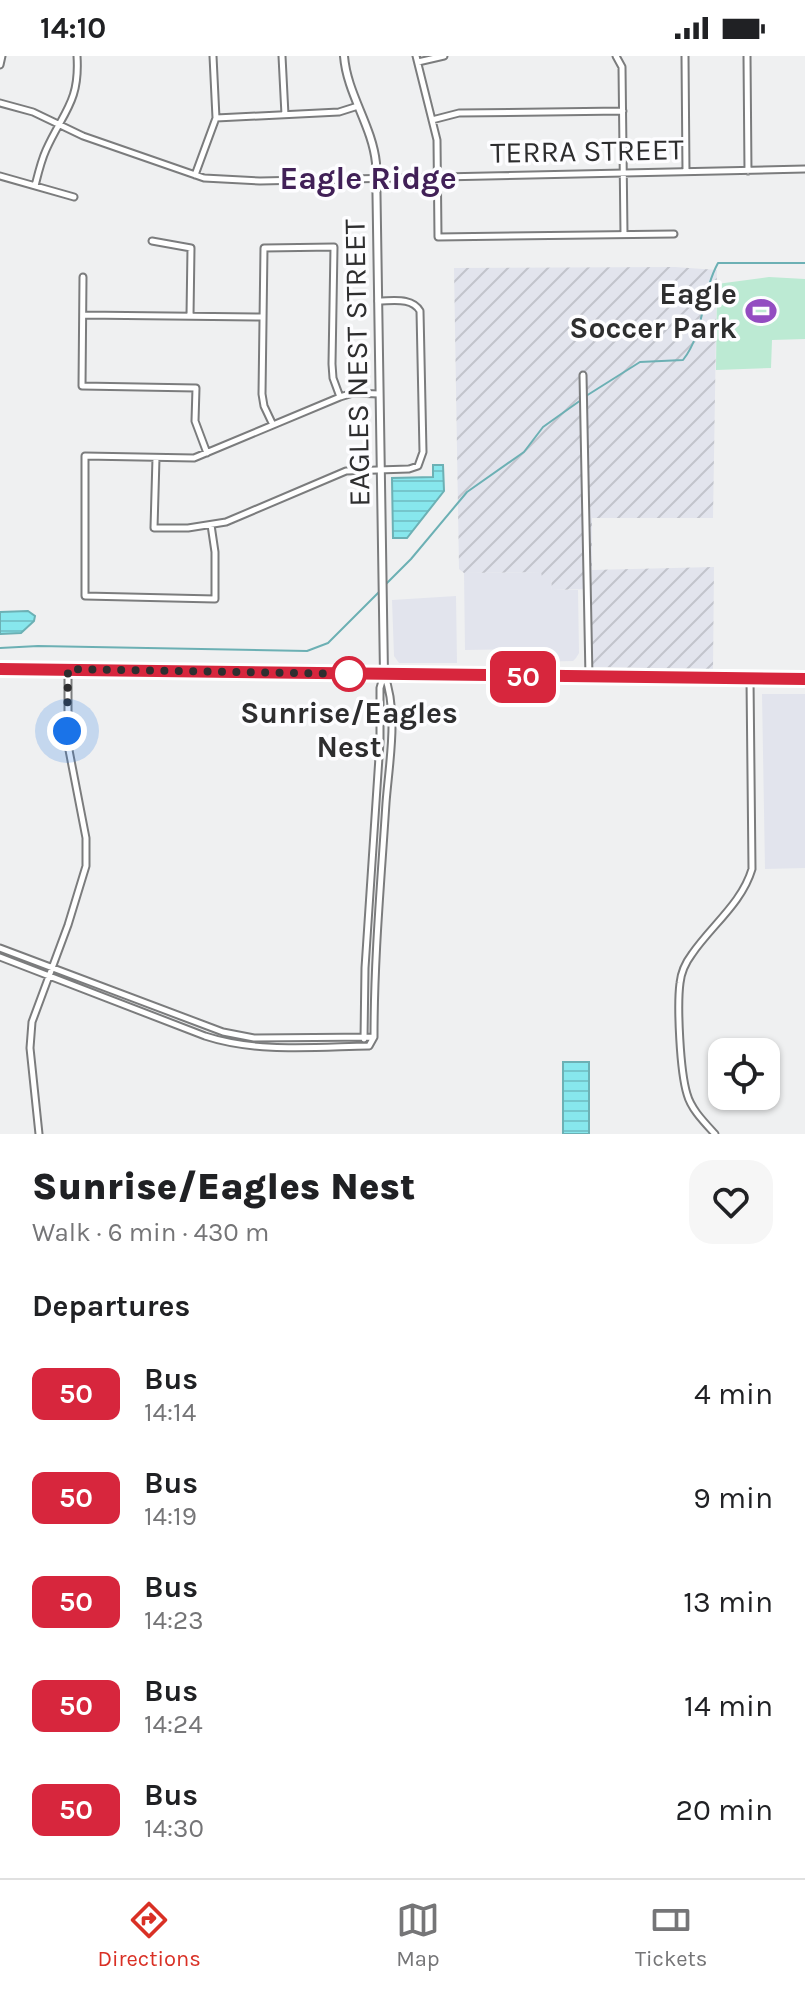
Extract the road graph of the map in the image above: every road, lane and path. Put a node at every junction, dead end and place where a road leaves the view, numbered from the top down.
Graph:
1 (2, 56) edge
2 (77, 56) edge
3 (213, 56) edge
4 (282, 56) edge
5 (344, 56) edge
6 (444, 56) edge
7 (616, 56) edge
8 (685, 56) edge
9 (747, 56) edge
10 (417, 59) edge
11 (0, 65) edge
12 (0, 103) edge
13 (358, 106) junction
14 (623, 111) junction
15 (285, 115) junction
16 (216, 118) junction
17 (432, 120) junction
18 (61, 124) junction
19 (805, 169) edge
20 (686, 171) junction
21 (748, 171) junction
22 (624, 172) junction
23 (195, 175) junction
24 (438, 175) junction
25 (0, 176) edge
26 (376, 179) junction
27 (35, 186) junction
28 (74, 197) dead end
29 (624, 234) junction
30 (674, 234) dead end
31 (152, 241) dead end
32 (83, 277) dead end
33 (378, 301) junction
34 (83, 315) junction
35 (190, 316) junction
36 (262, 317) junction
37 (583, 375) dead end
38 (379, 394) junction
39 (340, 397) junction
40 (273, 425) junction
41 (207, 453) junction
42 (156, 458) junction
43 (381, 469) junction
44 (211, 525) junction
45 (0, 669) edge
46 (68, 669) junction
47 (384, 674) junction
48 (589, 677) junction
49 (750, 679) junction
50 (805, 679) edge
51 (0, 948) edge
52 (0, 957) edge
53 (52, 967) junction
54 (49, 975) junction
55 (364, 1037) junction
56 (374, 1037) junction
57 (369, 1046) junction
58 (39, 1134) edge
59 (715, 1134) edge

1 - 11 street
2 - 18 street
3 - 16 street
4 - 15 street
5 - 13 street, EAGLES NEST STREET
6 - 10 street
7 - 14 street
8 - 20 street
9 - 21 street
10 - 17 street
12 - 18 street, TERRA STREET
13 - 15 street
13 - 26 street, EAGLES NEST STREET
14 - 17 street
14 - 22 street
15 - 16 street
16 - 23 street
17 - 24 street
18 - 23 street, TERRA STREET
18 - 27 street
19 - 21 street, TERRA STREET
20 - 21 street, TERRA STREET
20 - 22 street, TERRA STREET
22 - 24 street, TERRA STREET
22 - 29 street
23 - 26 street, TERRA STREET
24 - 26 street, TERRA STREET
24 - 29 street
25 - 27 street
26 - 33 street, EAGLES NEST STREET
27 - 28 street
29 - 30 street
31 - 35 street
32 - 34 street
33 - 38 street, EAGLES NEST STREET
33 - 43 street
34 - 35 street
34 - 41 street
35 - 36 street
36 - 39 street
36 - 40 street
37 - 48 street
38 - 39 street
38 - 43 street, EAGLES NEST STREET
39 - 40 street
40 - 41 street
41 - 42 street
42 - 44 street
42 - 44 street
43 - 44 street
43 - 47 street, EAGLES NEST STREET
45 - 46 main road
46 - 47 main road
46 - 53 street
47 - 48 main road
47 - 55 street, EAGLES NEST STREET
47 - 56 street, EAGLES NEST STREET
48 - 49 main road
49 - 50 main road
49 - 59 street
51 - 53 street
52 - 54 street
53 - 54 street
53 - 55 street
54 - 57 street
54 - 58 street
55 - 56 street
55 - 57 street, EAGLES NEST STREET
56 - 57 street, EAGLES NEST STREET

